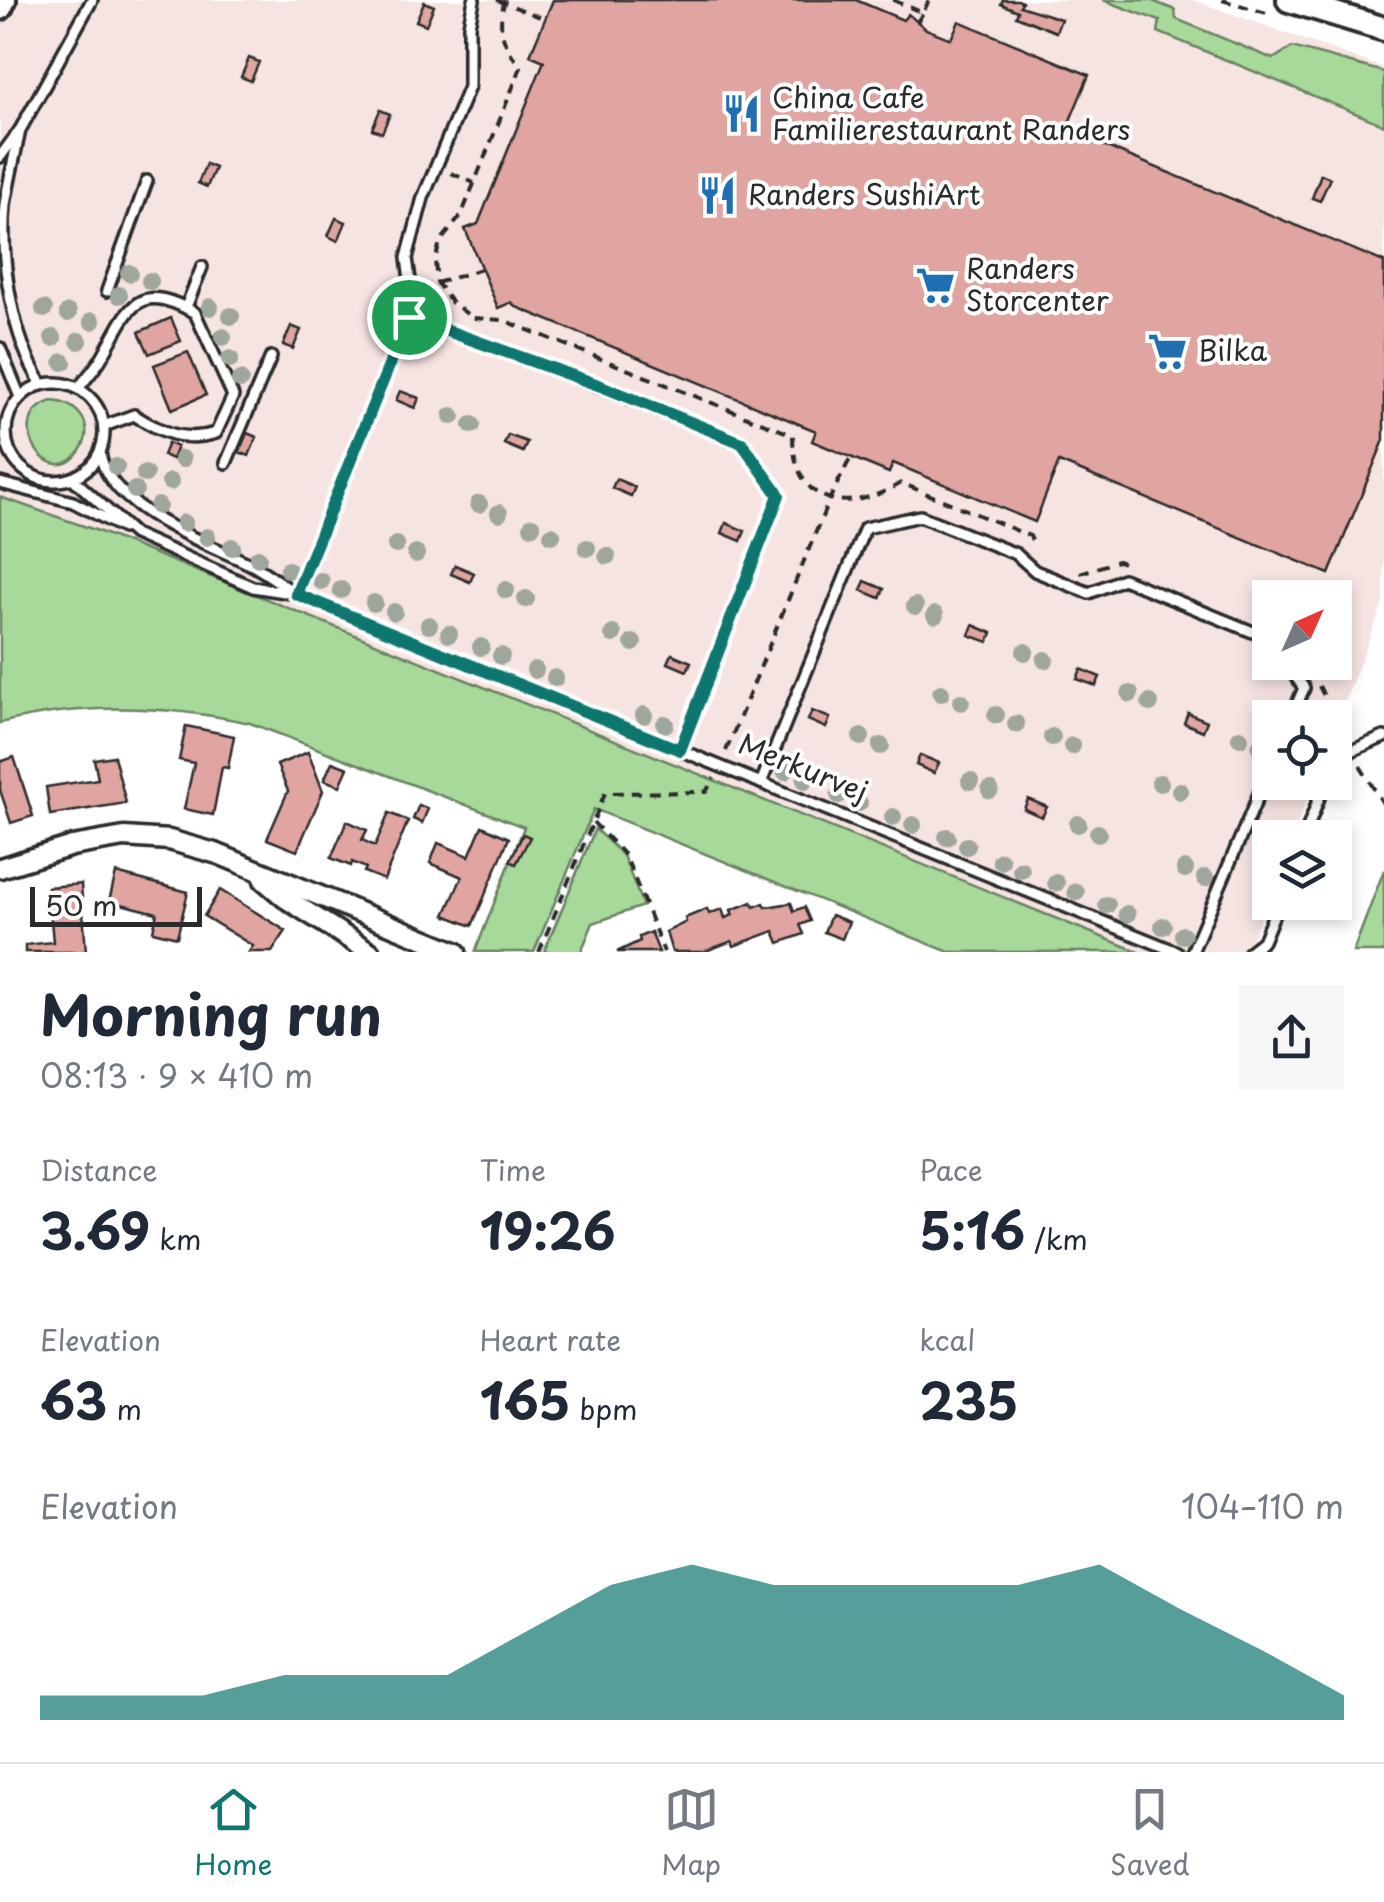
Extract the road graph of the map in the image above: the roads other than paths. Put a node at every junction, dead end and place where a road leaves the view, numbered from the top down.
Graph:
1 (4, 0) edge
2 (92, 0) edge
3 (474, 0) edge
4 (1288, 0) edge
5 (0, 8) edge
6 (1384, 29) edge
7 (20, 130) junction
8 (0, 157) edge
9 (147, 182) dead end
10 (202, 267) dead end
11 (107, 291) dead end
12 (186, 307) junction
13 (409, 317) junction
14 (0, 348) edge
15 (270, 357) dead end
16 (42, 384) junction
17 (78, 388) junction
18 (20, 397) junction
19 (104, 426) junction
20 (3, 432) edge
21 (100, 452) junction
22 (14, 458) junction
23 (0, 461) edge
24 (226, 463) dead end
25 (72, 478) junction
26 (0, 483) edge
27 (134, 534) junction
28 (296, 594) junction
29 (1252, 632) edge
30 (1384, 737) edge
31 (680, 750) junction
32 (1352, 751) edge
33 (760, 783) junction
34 (1256, 800) edge
35 (0, 868) edge
36 (252, 870) junction
37 (1272, 920) edge
38 (370, 952) edge
39 (456, 952) edge
40 (1177, 952) edge
41 (1192, 952) edge
42 (1249, 952) edge

1 - 5 street
2 - 7 lane
3 - 13 lane
4 - 6 street
7 - 8 lane
7 - 16 lane
9 - 11 lane
10 - 12 lane
12 - 17 lane
12 - 19 lane
13 - 28 lane
13 - 31 lane
14 - 18 lane
15 - 24 lane
16 - 17 lane
16 - 18 lane
17 - 19 lane
18 - 20 lane
19 - 21 lane
20 - 22 lane
21 - 25 lane
21 - 28 lane, Merkurvej
22 - 23 lane
22 - 25 lane
25 - 27 lane, Merkurvej
26 - 27 lane
27 - 28 lane, Merkurvej
28 - 31 lane, Merkurvej
29 - 33 lane
30 - 32 lane
31 - 33 lane, Merkurvej
33 - 40 lane, Merkurvej
34 - 41 lane
35 - 36 street
36 - 38 street
36 - 39 street
37 - 42 lane

